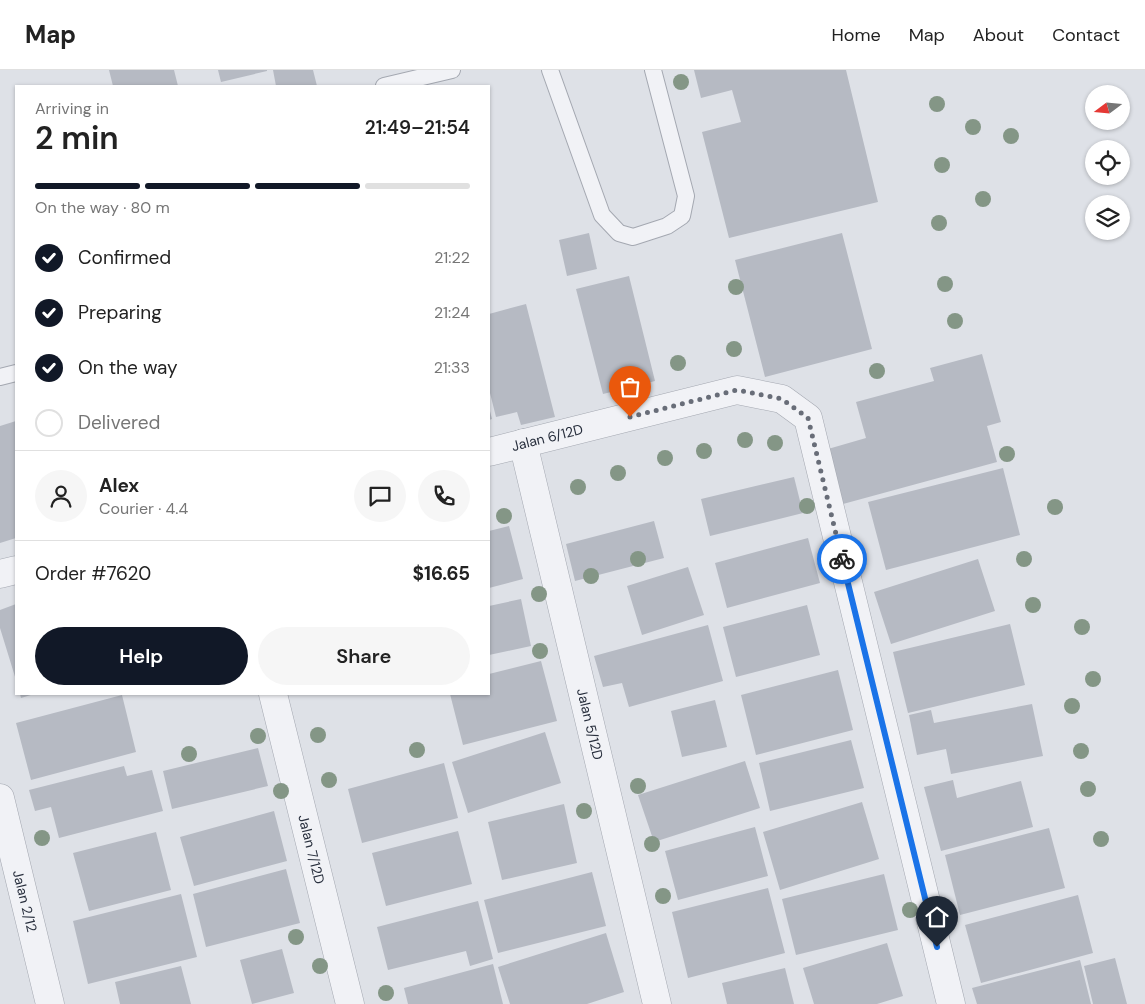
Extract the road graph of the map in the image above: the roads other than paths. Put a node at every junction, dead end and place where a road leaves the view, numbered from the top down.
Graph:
1 (452, 70) edge
2 (550, 70) edge
3 (653, 70) edge
4 (388, 85) edge
5 (15, 373) edge
6 (0, 377) edge
7 (523, 443) junction
8 (490, 452) edge
9 (15, 570) edge
10 (0, 574) edge
11 (273, 695) edge
12 (0, 798) edge
13 (50, 1004) edge
14 (350, 1004) edge
15 (657, 1004) edge
16 (951, 1004) edge

1 - 4 lane
2 - 3 lane
5 - 6 lane
7 - 8 street, Jalan 6/12D
7 - 15 street, Jalan 5/12D
7 - 16 street, Jalan 6/12D
9 - 10 street
11 - 14 street, Jalan 7/12D
12 - 13 street, Jalan 2/12

